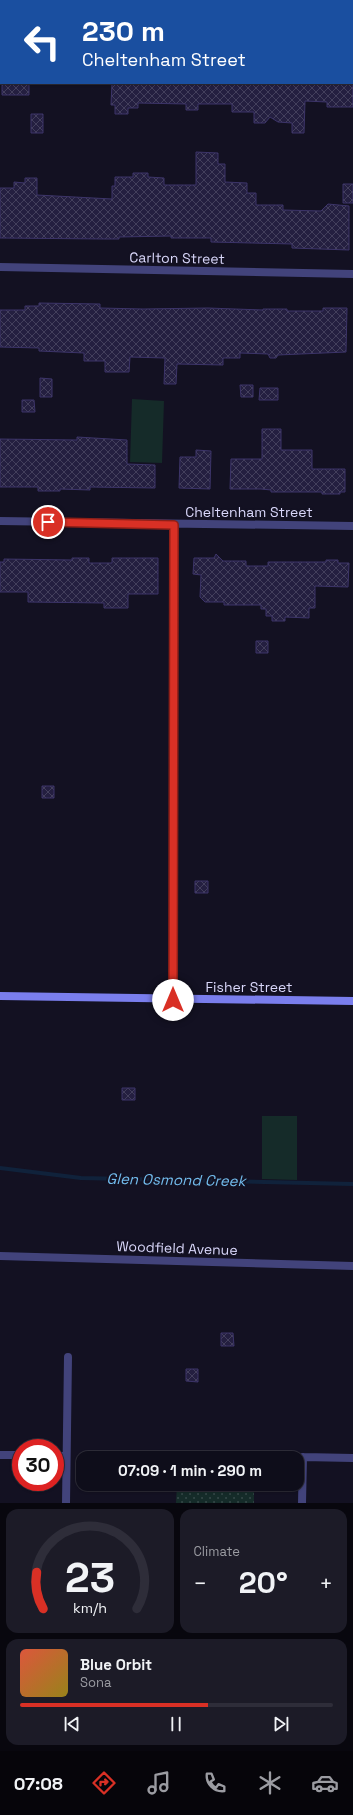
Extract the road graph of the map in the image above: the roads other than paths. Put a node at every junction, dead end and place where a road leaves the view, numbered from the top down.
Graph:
1 (0, 267) edge
2 (353, 274) edge
3 (0, 521) edge
4 (174, 525) junction
5 (353, 526) edge
6 (0, 996) edge
7 (173, 1000) junction
8 (353, 1001) edge
9 (0, 1256) edge
10 (353, 1266) edge
11 (68, 1357) dead end
12 (0, 1455) edge
13 (12, 1455) edge
14 (66, 1456) joint
15 (304, 1458) edge
16 (353, 1458) edge
17 (301, 1491) edge
18 (66, 1503) edge
19 (302, 1503) edge

1 - 2 street, Carlton Street
3 - 4 street, Cheltenham Street
4 - 5 street, Cheltenham Street
4 - 7 street
6 - 7 street, Fisher Street
7 - 8 street, Fisher Street
9 - 10 street, Woodfield Avenue
11 - 14 street
12 - 13 street
14 - 18 street
15 - 16 street
17 - 19 street

